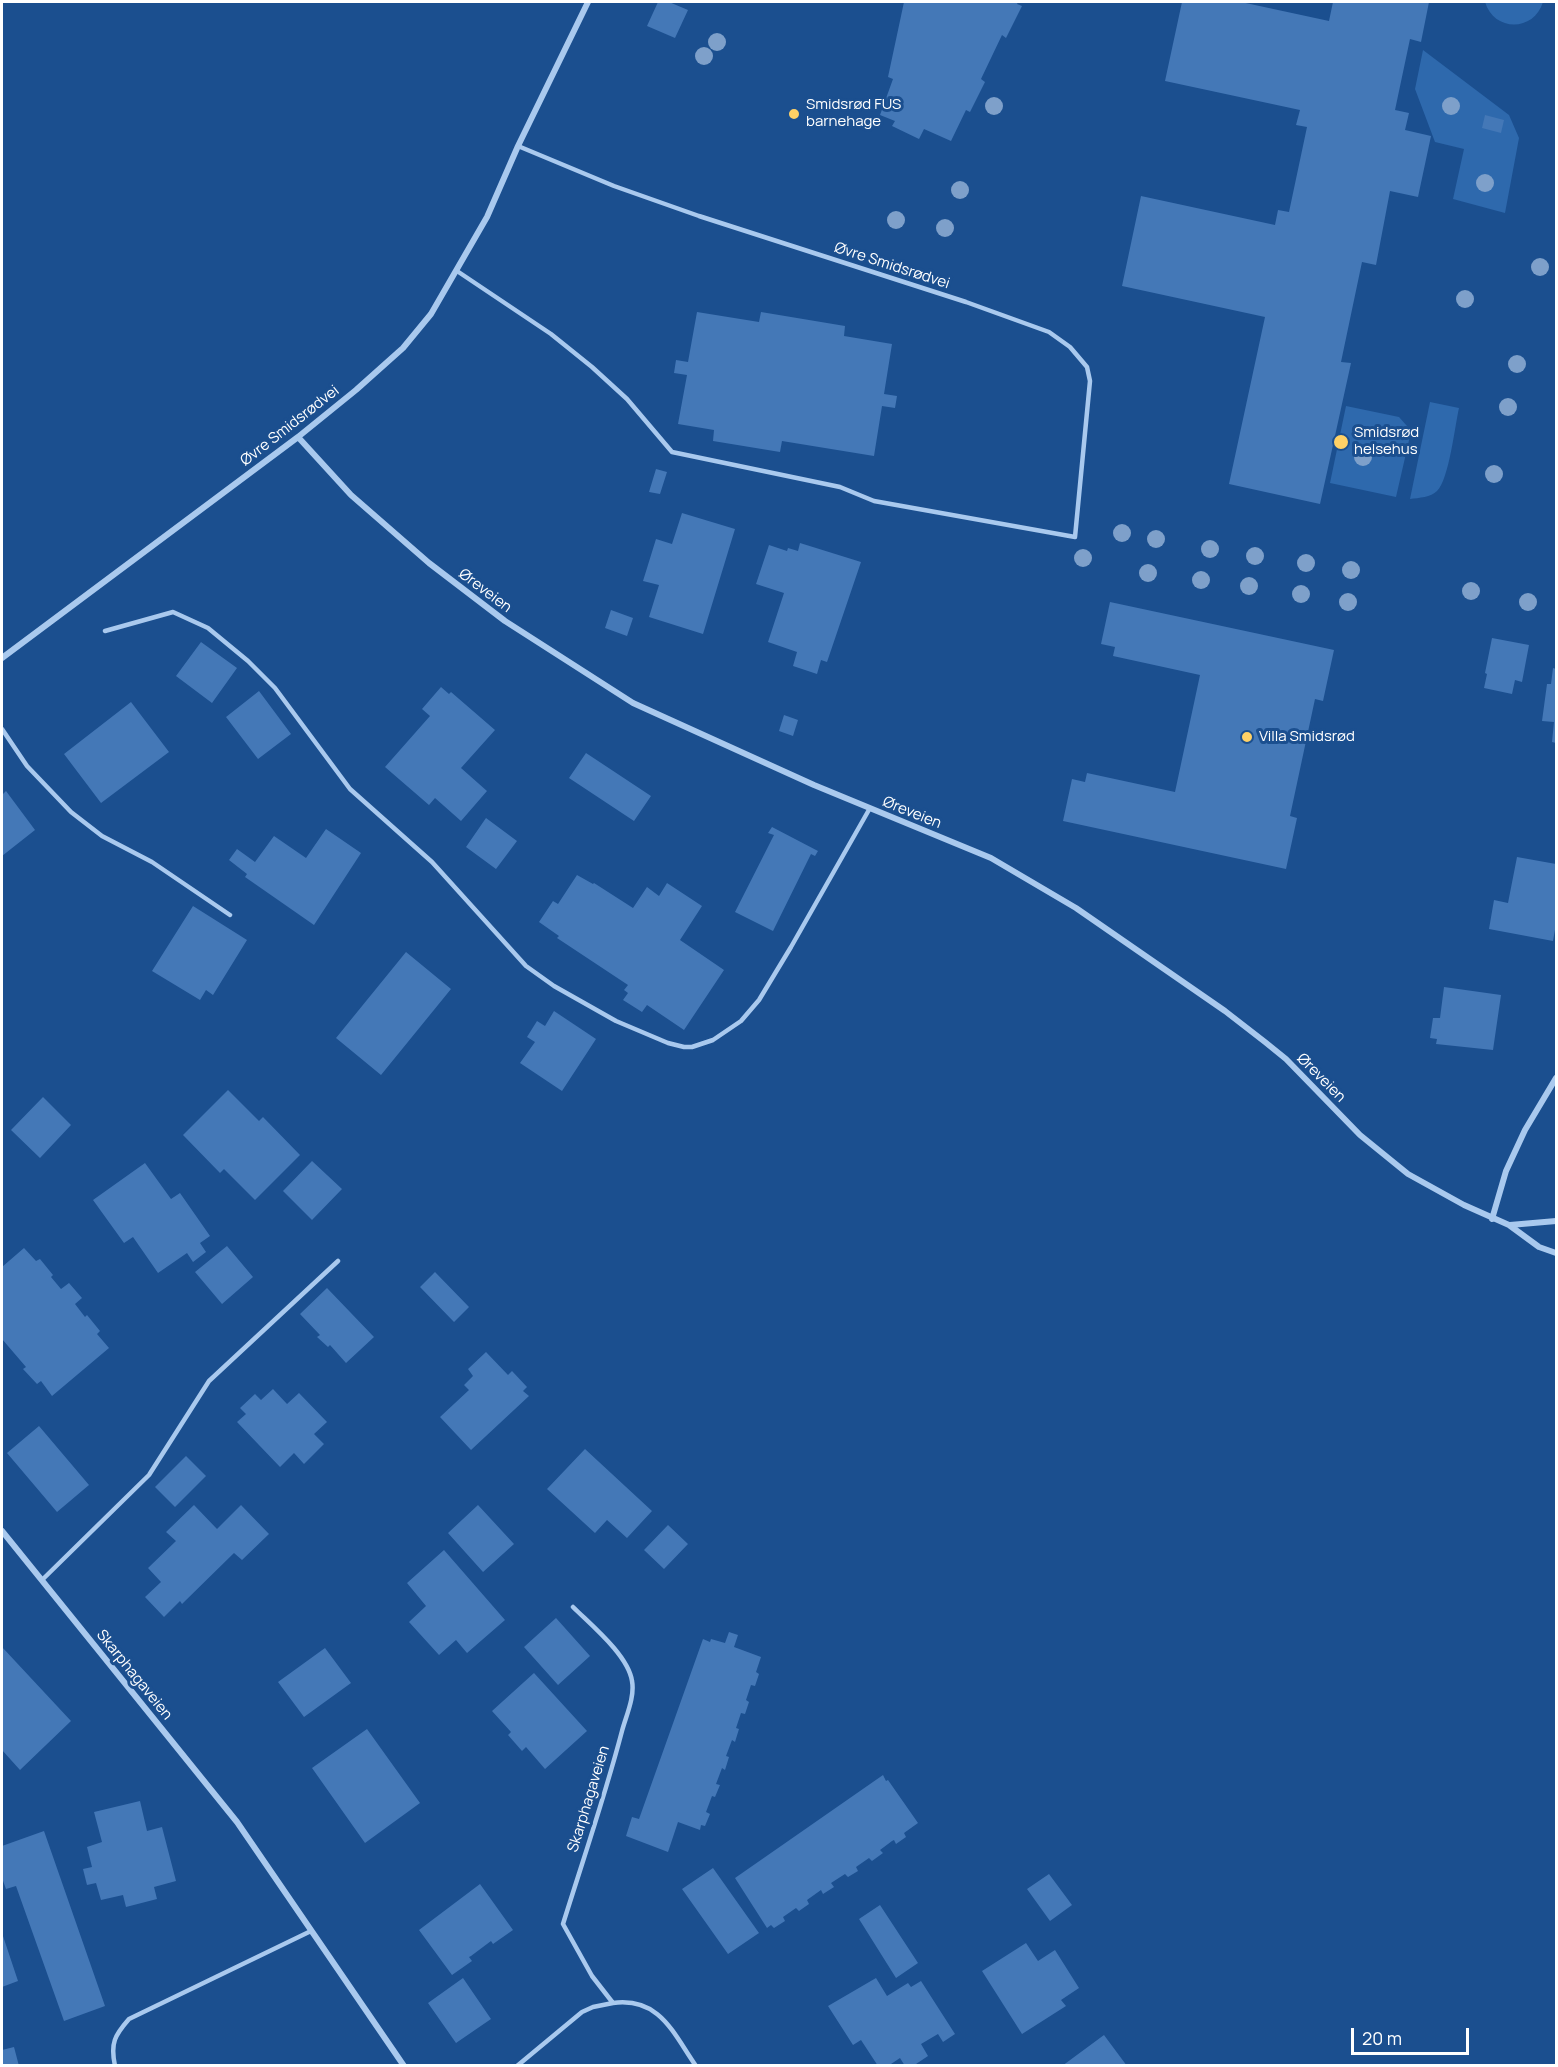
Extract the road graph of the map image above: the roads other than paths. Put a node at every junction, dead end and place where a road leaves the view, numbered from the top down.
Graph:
1 (588, 2) edge
2 (518, 146) junction
3 (457, 271) junction
4 (298, 437) junction
5 (105, 631) dead end
6 (2, 658) edge
7 (2, 729) edge
8 (870, 808) junction
9 (230, 915) dead end
10 (1557, 1078) edge
11 (1492, 1219) junction
12 (1557, 1221) edge
13 (1509, 1225) junction
14 (1557, 1253) edge
15 (338, 1262) dead end
16 (2, 1531) edge
17 (42, 1580) junction
18 (573, 1607) dead end
19 (311, 1931) junction
20 (613, 2003) junction
21 (115, 2066) edge
22 (404, 2066) edge
23 (518, 2066) edge
24 (696, 2066) edge

1 - 2 street, Øvre Smidsrødvei
2 - 3 street, Øvre Smidsrødvei
2 - 3 lane, Øvre Smidsrødvei
3 - 4 street, Øvre Smidsrødvei
4 - 6 street, Øvre Smidsrødvei
4 - 8 street, Øreveien
5 - 8 lane
7 - 9 lane
8 - 11 street, Øreveien
10 - 11 street
11 - 13 street, Øreveien
12 - 13 street, Øreveien
13 - 14 street, Øreveien
15 - 17 lane
16 - 17 street, Skarphagaveien
17 - 19 street, Skarphagaveien
18 - 20 lane, Skarphagaveien
19 - 21 lane
19 - 22 street, Skarphagaveien
20 - 23 lane
20 - 24 lane

